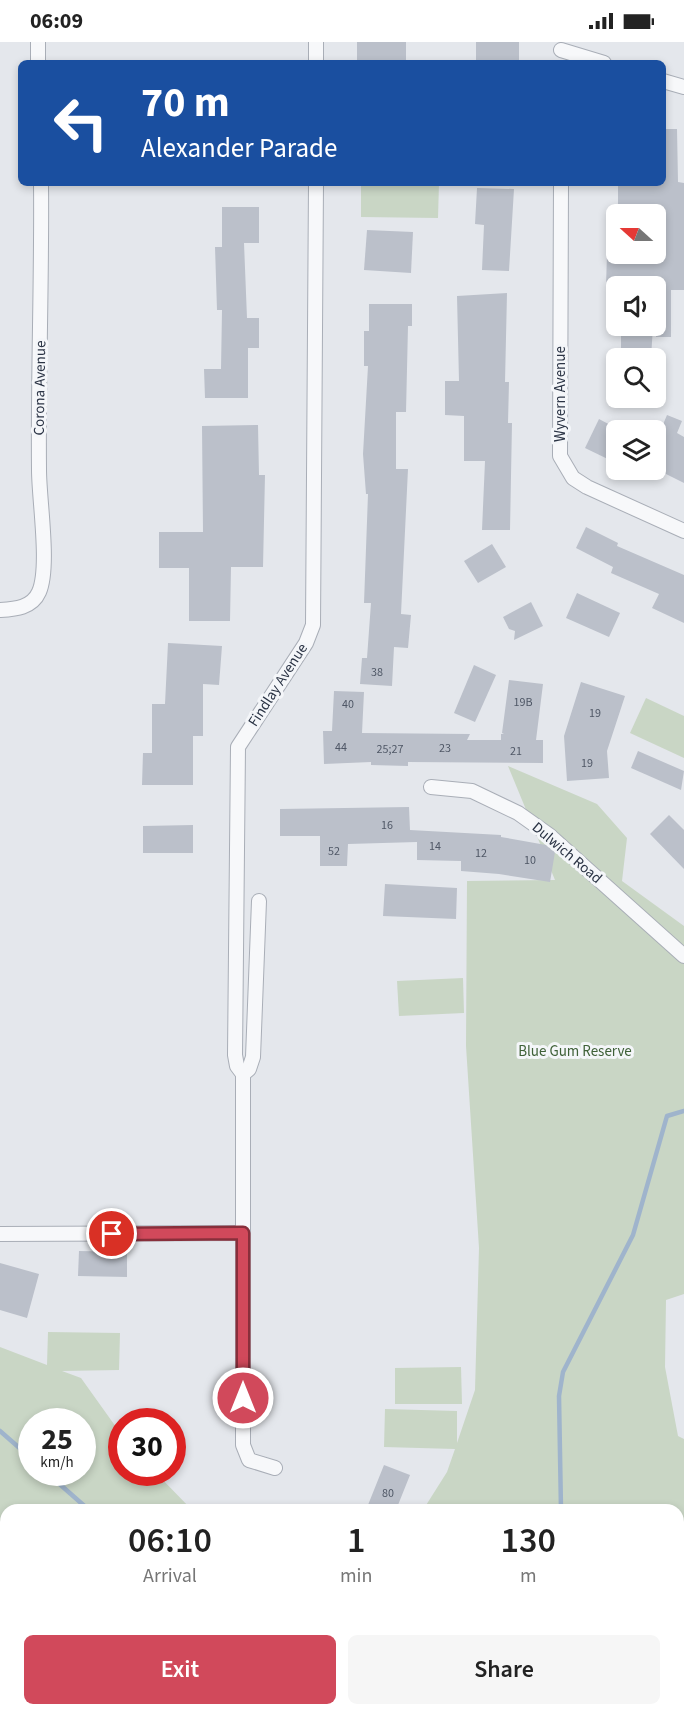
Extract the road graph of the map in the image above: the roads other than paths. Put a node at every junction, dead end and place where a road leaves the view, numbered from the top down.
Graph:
1 (38, 42) edge
2 (316, 42) edge
3 (561, 52) edge
4 (38, 60) edge
5 (316, 60) edge
6 (592, 60) edge
7 (666, 82) edge
8 (684, 87) edge
9 (41, 186) edge
10 (315, 186) edge
11 (561, 186) edge
12 (684, 531) edge
13 (0, 610) edge
14 (430, 786) dead end
15 (259, 901) dead end
16 (684, 956) edge
17 (243, 1074) junction
18 (243, 1233) junction
19 (0, 1234) edge
20 (275, 1468) dead end

1 - 4 street
2 - 5 street
3 - 6 street
7 - 8 street
9 - 13 street, Corona Avenue
10 - 17 street, Findlay Avenue
11 - 12 street, Wyvern Avenue
14 - 16 street, Dulwich Road
15 - 17 street, Findlay Avenue
17 - 18 street, Findlay Avenue
18 - 19 street
18 - 20 street, Findlay Avenue

